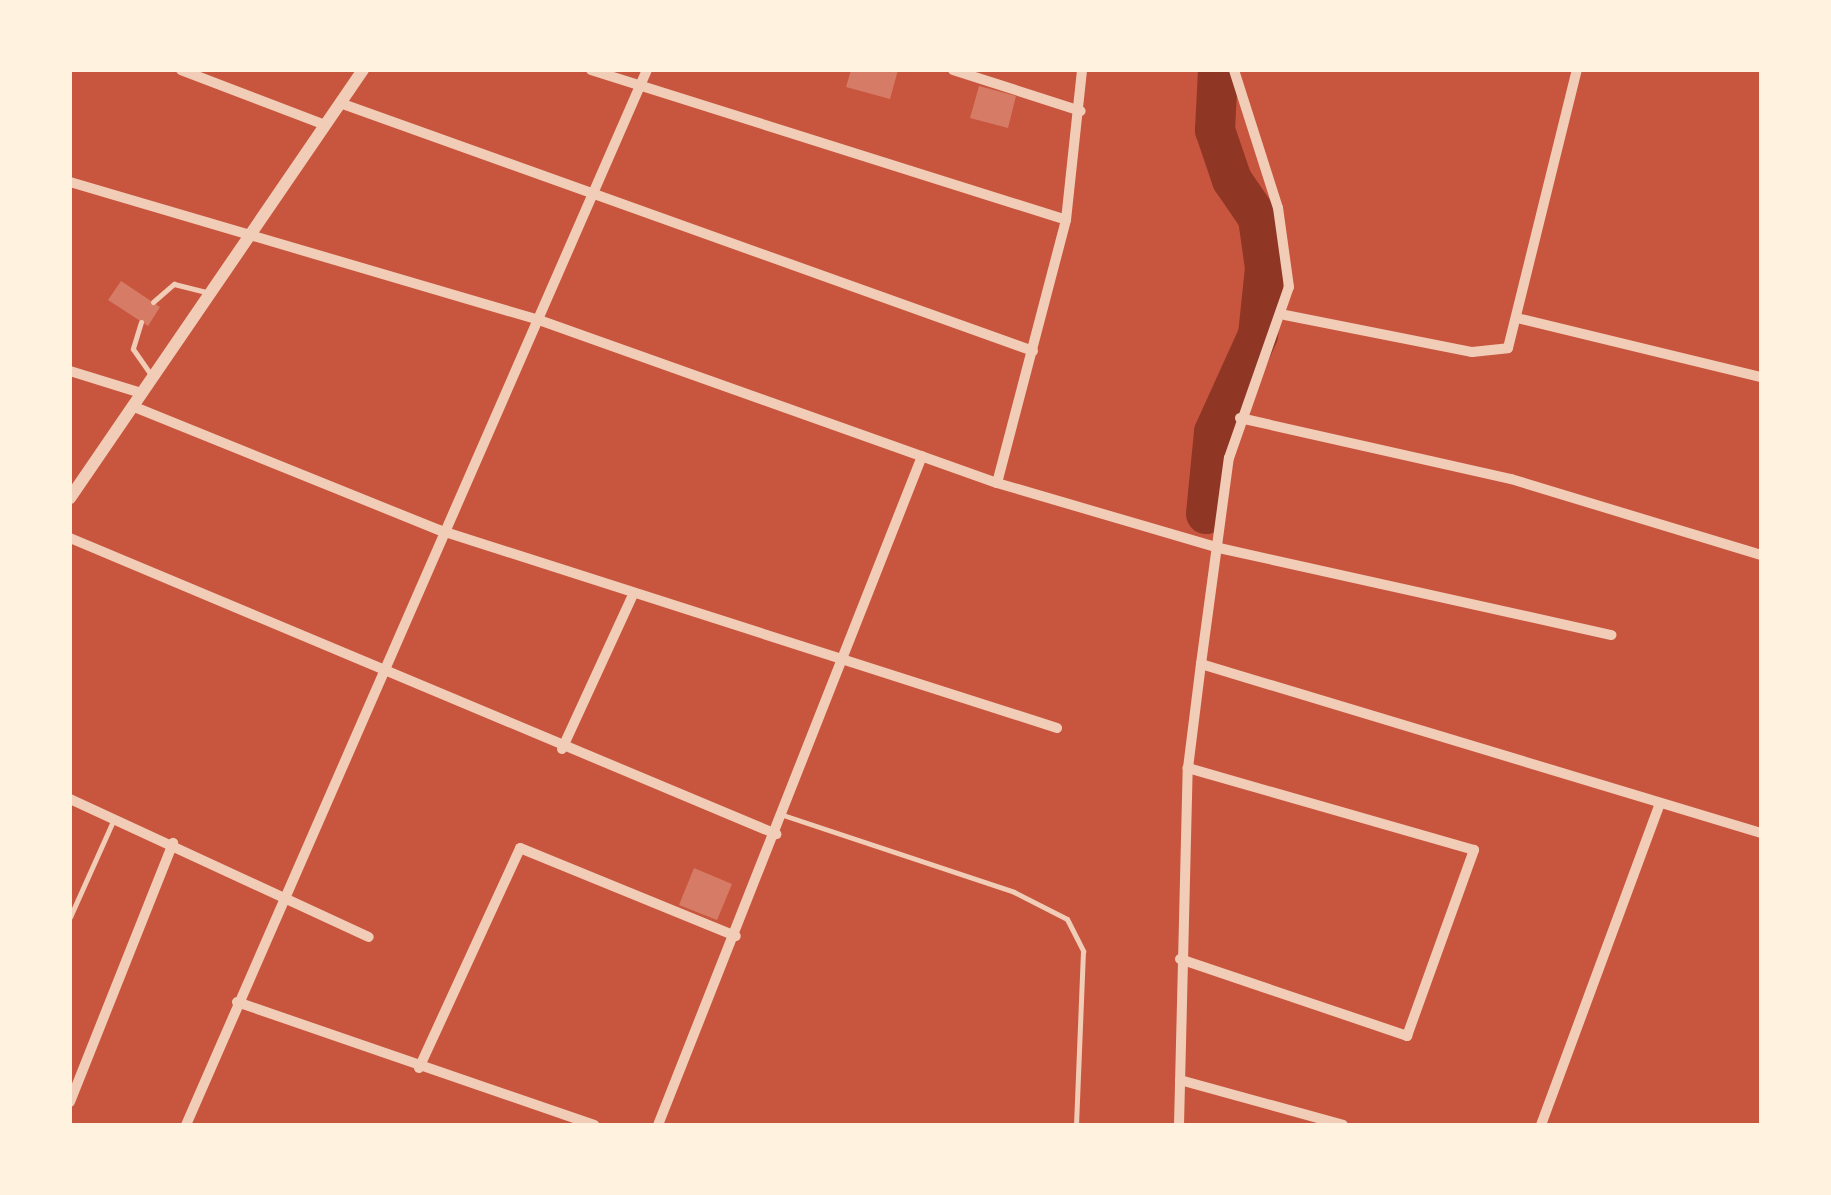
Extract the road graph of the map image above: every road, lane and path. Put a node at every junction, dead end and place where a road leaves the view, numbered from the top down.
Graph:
1 (181, 70) edge
2 (363, 70) edge
3 (591, 70) edge
4 (647, 70) edge
5 (953, 70) edge
6 (1082, 70) edge
7 (1234, 70) edge
8 (1577, 70) edge
9 (640, 88) junction
10 (340, 103) junction
11 (1081, 111) junction
12 (325, 124) junction
13 (70, 182) edge
14 (592, 199) junction
15 (1066, 220) junction
16 (253, 230) junction
17 (210, 293) junction
18 (153, 302) dead end
19 (1285, 315) junction
20 (1521, 319) junction
21 (539, 320) junction
22 (141, 322) dead end
23 (1034, 350) junction
24 (70, 371) edge
25 (152, 376) junction
26 (1761, 377) edge
27 (141, 392) junction
28 (132, 406) junction
29 (1240, 418) junction
30 (922, 456) junction
31 (996, 483) junction
32 (71, 495) edge
33 (439, 530) junction
34 (70, 538) edge
35 (1219, 548) junction
36 (1761, 555) edge
37 (632, 597) junction
38 (1611, 635) dead end
39 (842, 660) junction
40 (1201, 664) junction
41 (376, 673) junction
42 (1057, 728) dead end
43 (562, 749) junction
44 (1188, 768) junction
45 (70, 799) edge
46 (1660, 803) junction
47 (783, 815) junction
48 (115, 818) junction
49 (1761, 833) edge
50 (776, 834) junction
51 (173, 844) junction
52 (279, 900) junction
53 (70, 917) edge
54 (736, 936) junction
55 (369, 937) dead end
56 (1180, 959) junction
57 (237, 1002) junction
58 (419, 1068) junction
59 (1180, 1080) junction
60 (70, 1102) edge
61 (186, 1125) edge
62 (594, 1125) edge
63 (658, 1125) edge
64 (1076, 1125) edge
65 (1179, 1125) edge
66 (1343, 1125) edge
67 (1541, 1125) edge

1 - 12 street
2 - 10 street
3 - 9 street
4 - 9 street
5 - 11 street
6 - 11 street
7 - 19 street
8 - 20 street
9 - 14 street
9 - 15 street
10 - 12 street
10 - 14 street
11 - 15 street
12 - 16 street
13 - 16 street
14 - 21 street
14 - 23 street
15 - 23 street
16 - 17 street
16 - 21 street
17 - 18 lane
17 - 25 street
19 - 20 street
19 - 29 street
20 - 26 street
21 - 30 street
21 - 33 street
22 - 25 lane
23 - 31 street
24 - 27 street
25 - 27 street
27 - 28 street
28 - 32 street
28 - 33 street
29 - 35 street
29 - 36 street
30 - 31 street
30 - 39 street
31 - 35 street
33 - 37 street
33 - 41 street
34 - 41 street
35 - 38 street
35 - 40 street
37 - 39 street
37 - 43 street
39 - 42 street
39 - 47 street
40 - 44 street
40 - 46 street
41 - 43 street
41 - 52 street
43 - 50 street
44 - 56 street
44 - 56 street
45 - 48 street
46 - 49 street
46 - 67 street
47 - 50 street
47 - 64 lane
48 - 51 street
48 - 53 lane
50 - 54 street
51 - 52 street
51 - 60 street
52 - 55 street
52 - 57 street
54 - 58 street
54 - 63 street
56 - 59 street
57 - 58 street
57 - 61 street
58 - 62 street
59 - 65 street
59 - 66 street

